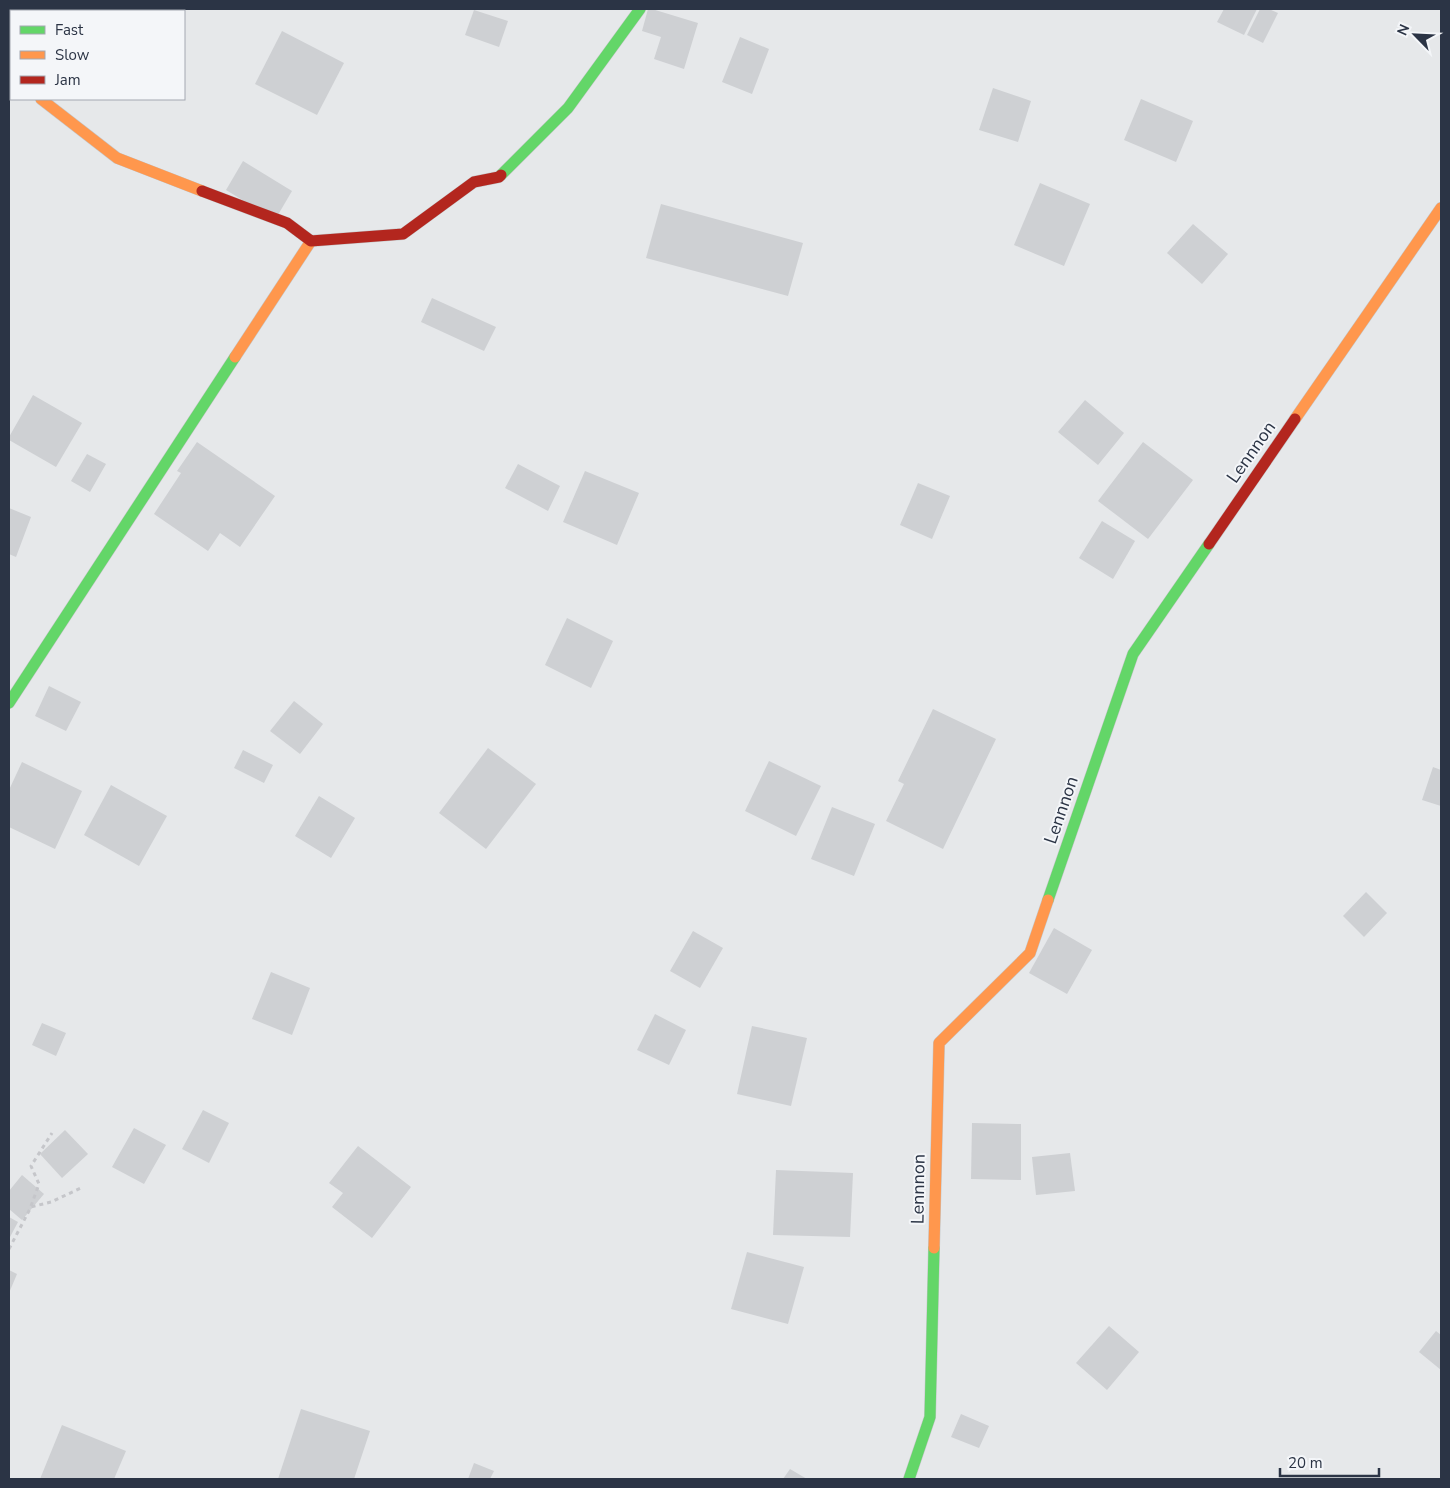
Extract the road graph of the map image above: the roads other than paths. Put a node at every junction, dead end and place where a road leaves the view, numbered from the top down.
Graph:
1 (640, 9) edge
2 (42, 100) edge
3 (1441, 208) edge
4 (311, 241) junction
5 (9, 703) edge
6 (908, 1479) edge

1 - 4 street
2 - 4 street
3 - 6 street, Lennnon
4 - 5 street

